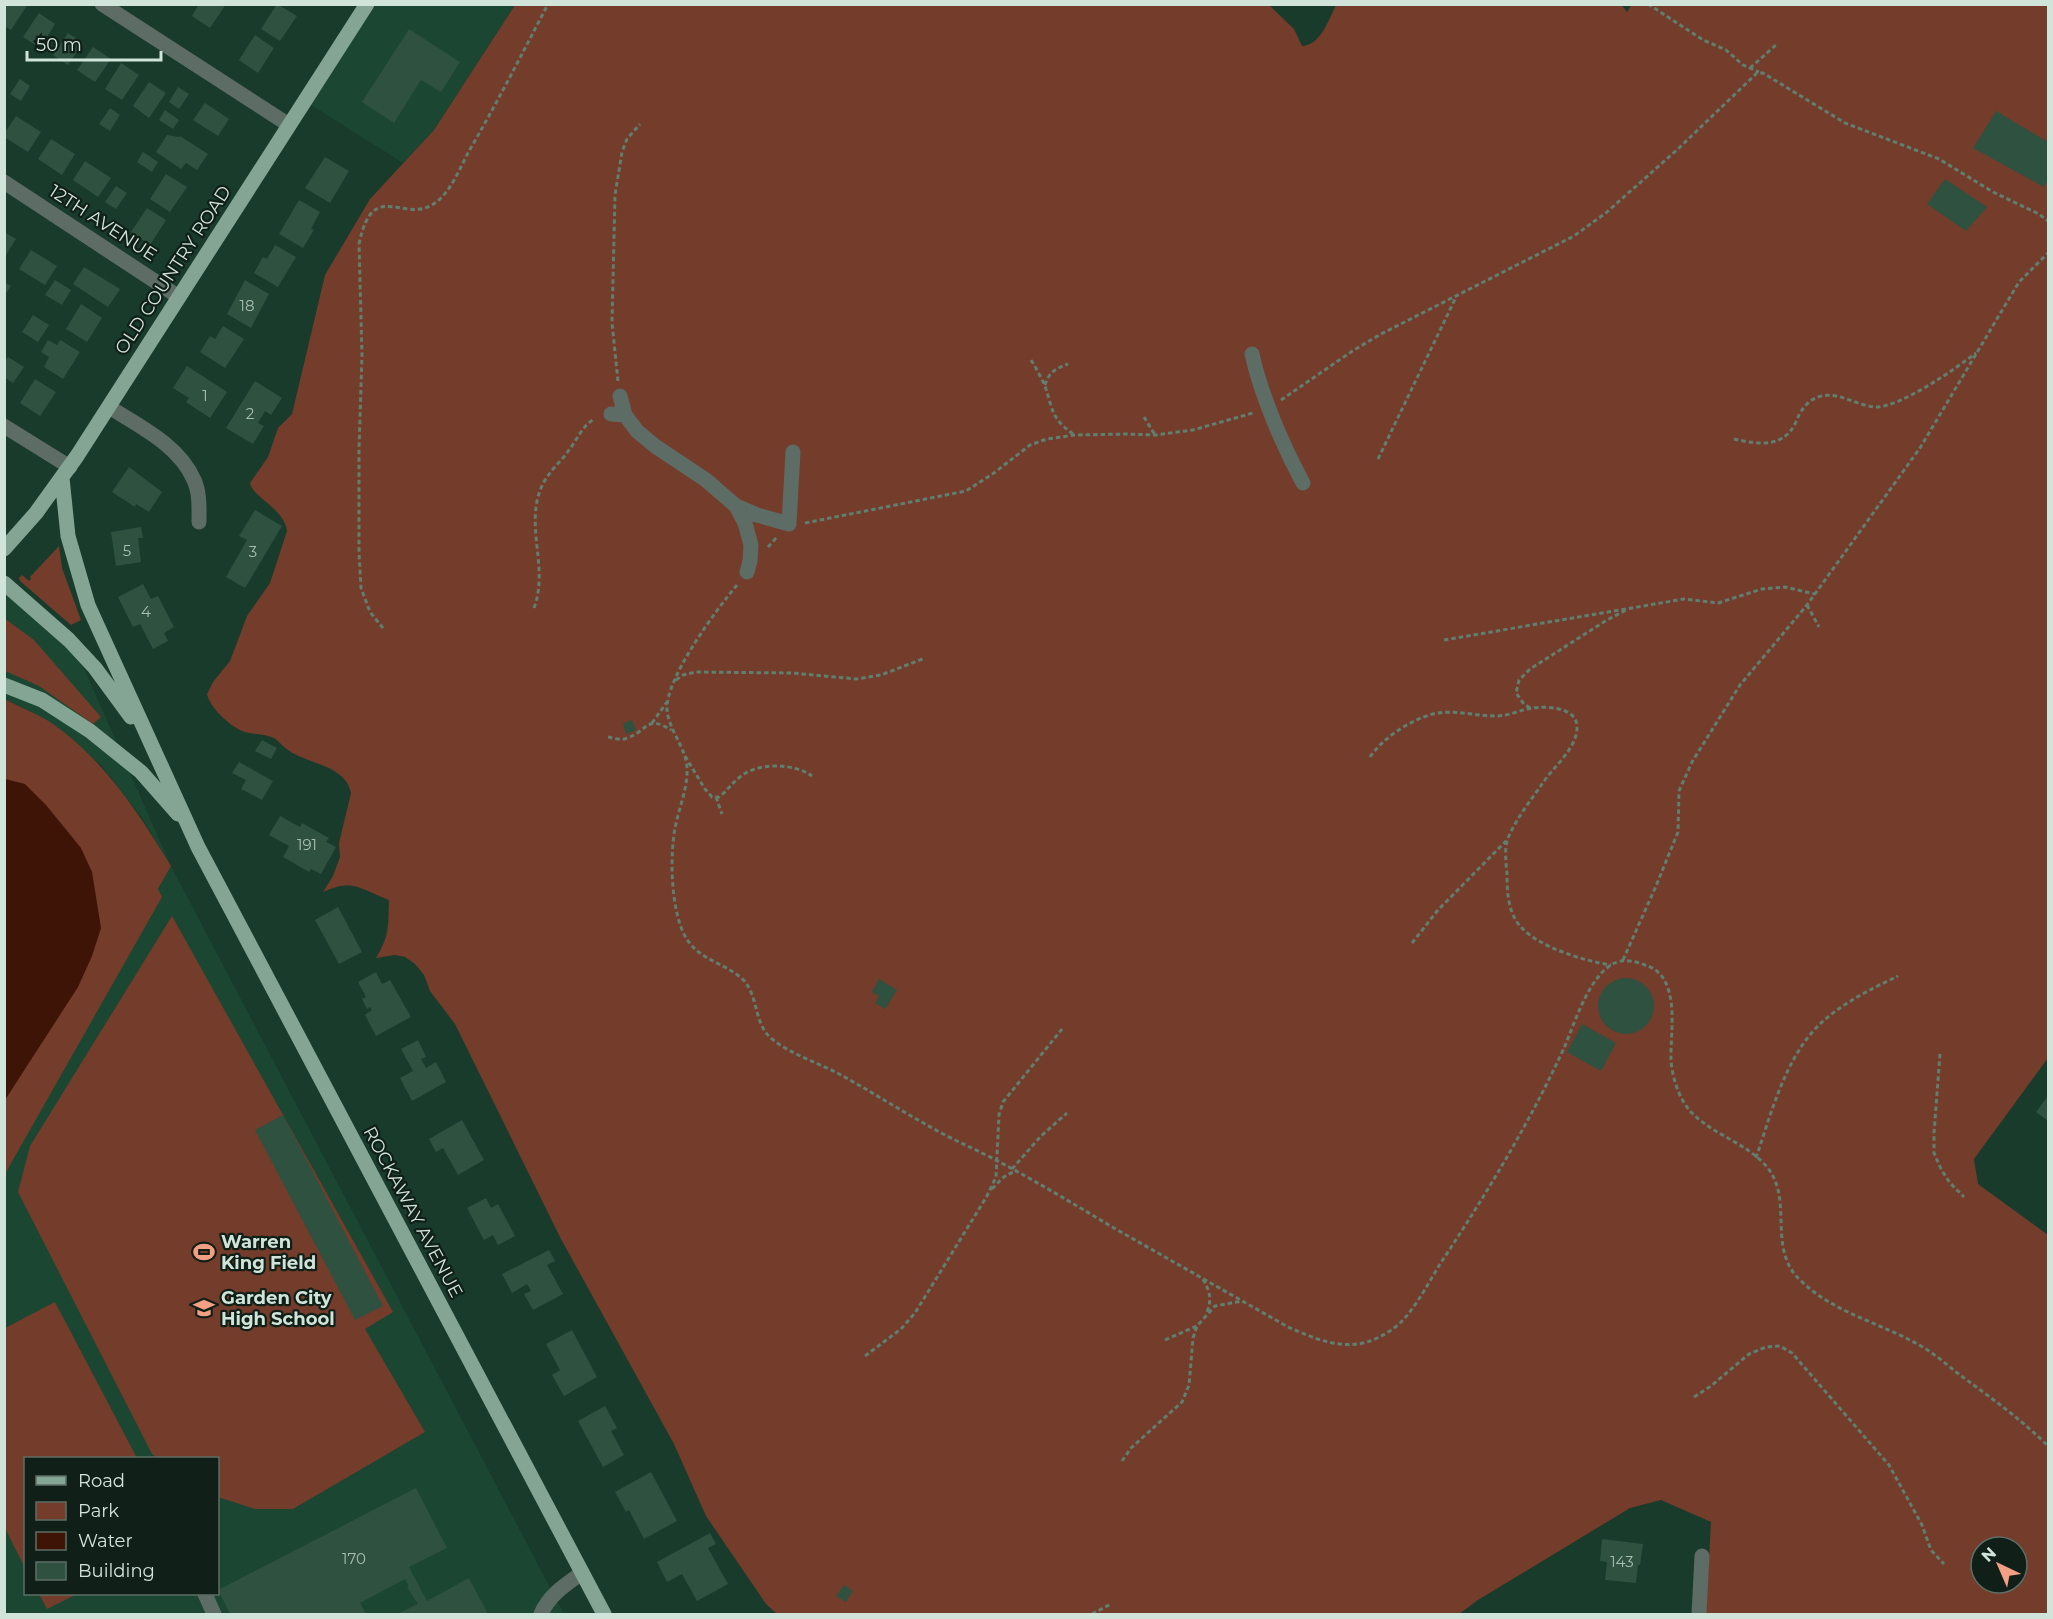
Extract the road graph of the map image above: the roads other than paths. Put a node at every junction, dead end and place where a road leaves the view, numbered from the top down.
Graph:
1 (102, 4) edge
2 (366, 4) edge
3 (289, 125) junction
4 (4, 182) edge
5 (179, 297) junction
6 (1252, 354) dead end
7 (620, 396) road end
8 (109, 407) junction
9 (4, 426) edge
10 (793, 452) dead end
11 (66, 472) junction
12 (1304, 483) dead end
13 (736, 506) junction
14 (199, 522) dead end
15 (4, 549) edge
16 (747, 572) road end
17 (4, 583) edge
18 (4, 685) edge
19 (150, 744) junction
20 (189, 827) junction
21 (1702, 1556) dead end
22 (582, 1573) junction
23 (206, 1595) edge
24 (214, 1614) edge
25 (541, 1614) edge
26 (604, 1614) edge
27 (1700, 1614) edge

1 - 3 street
2 - 3 main road, OLD COUNTRY ROAD
3 - 5 main road, OLD COUNTRY ROAD
4 - 5 street, 12TH AVENUE
5 - 8 main road, OLD COUNTRY ROAD
6 - 12 street
7 - 13 street
8 - 11 main road, OLD COUNTRY ROAD
8 - 14 street
9 - 11 street
10 - 13 street
11 - 15 main road, OLD COUNTRY ROAD
11 - 19 main road, ROCKAWAY AVENUE
13 - 16 street
17 - 19 main road, ROCKAWAY AVENUE
18 - 20 main road, ROCKAWAY AVENUE
19 - 20 main road, ROCKAWAY AVENUE
20 - 22 main road, ROCKAWAY AVENUE
21 - 27 street
22 - 25 street
22 - 26 main road, ROCKAWAY AVENUE
23 - 24 street

